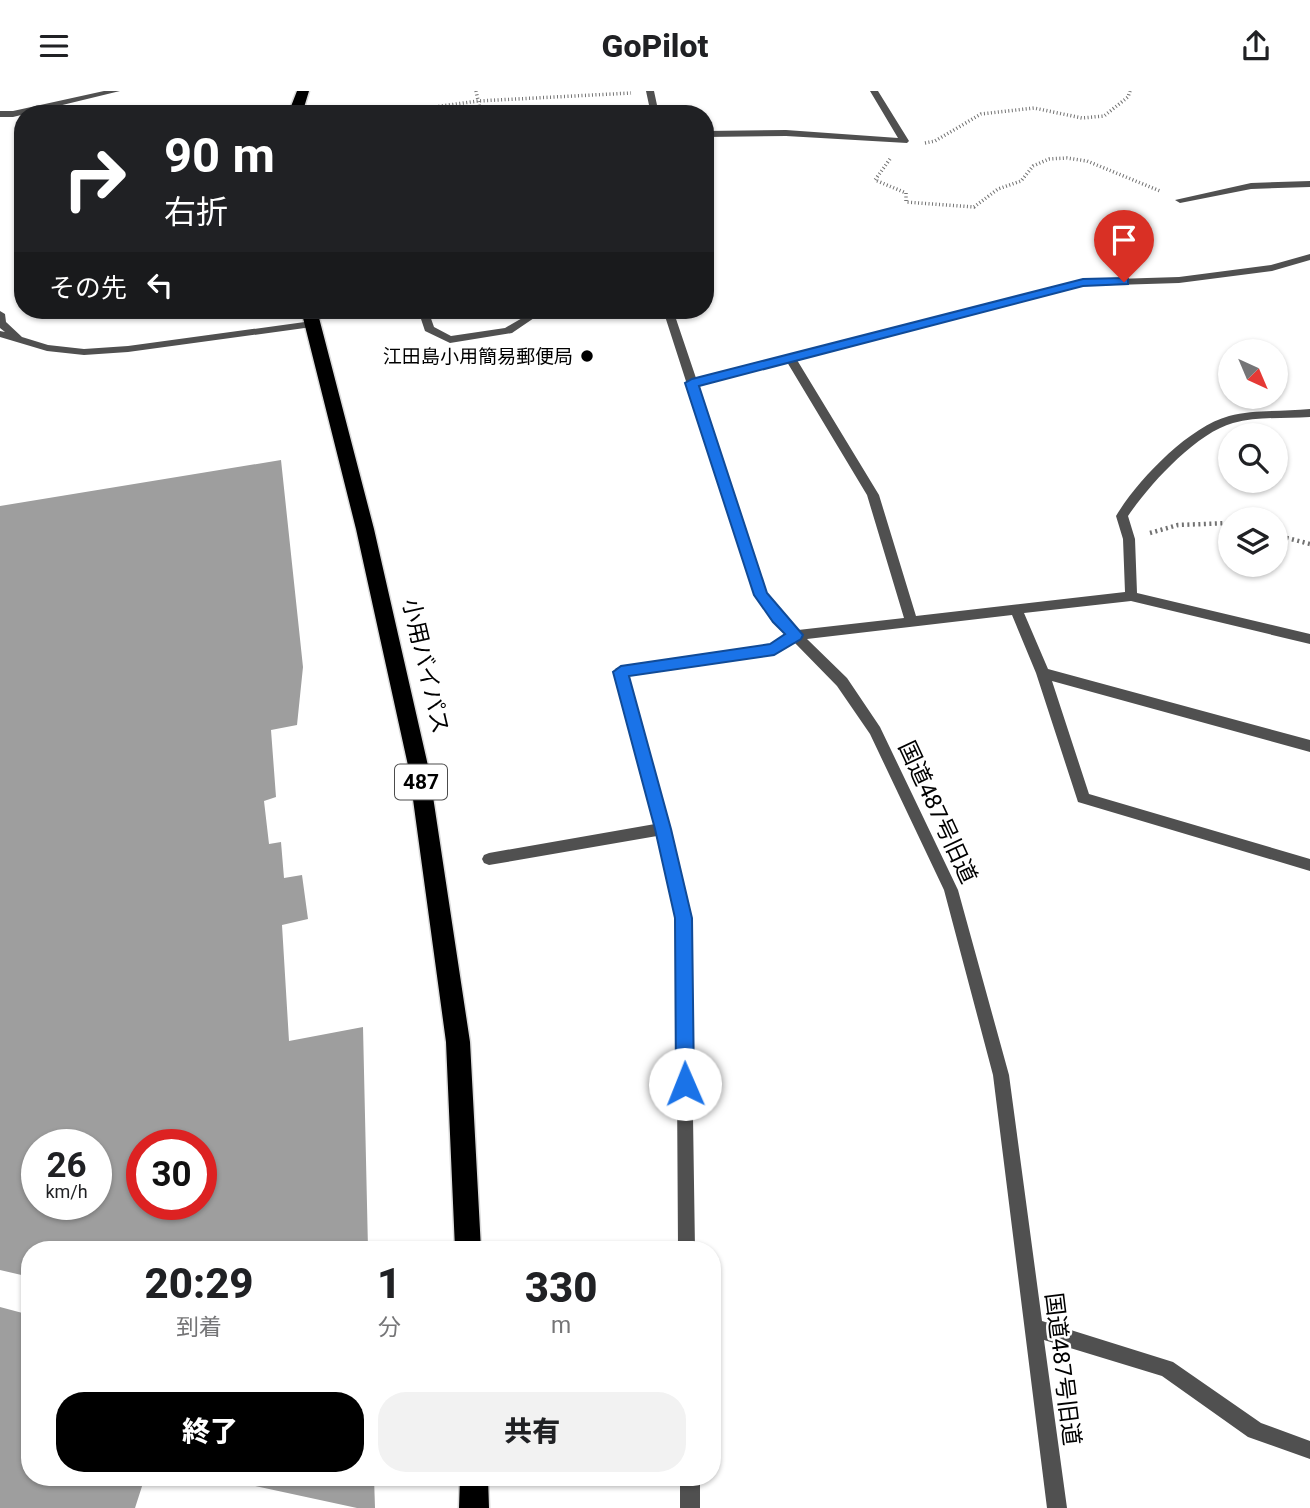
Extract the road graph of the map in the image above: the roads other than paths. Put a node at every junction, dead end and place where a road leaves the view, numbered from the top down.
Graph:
1 (116, 91) edge
2 (874, 91) edge
3 (53, 105) edge
4 (714, 134) edge
5 (1310, 184) edge
6 (1180, 200) road end
7 (1310, 257) edge
8 (0, 314) edge
9 (300, 319) edge
10 (312, 319) edge
11 (426, 319) edge
12 (527, 319) edge
13 (671, 319) edge
14 (0, 334) edge
15 (18, 338) junction
16 (791, 359) junction
17 (692, 383) junction
18 (1310, 414) edge
19 (1131, 596) junction
20 (1015, 608) junction
21 (911, 621) junction
22 (796, 635) junction
23 (1310, 639) edge
24 (1042, 673) junction
25 (1310, 746) edge
26 (663, 829) junction
27 (489, 859) dead end
28 (1310, 865) edge
29 (468, 1241) edge
30 (687, 1241) edge
31 (1035, 1328) junction
32 (1310, 1450) edge
33 (474, 1486) edge
34 (690, 1486) edge
35 (474, 1508) edge
36 (690, 1508) edge
37 (1057, 1508) edge

1 - 3 street
2 - 4 street
5 - 6 street
7 - 16 street
8 - 15 street
9 - 15 street
10 - 29 highway, 小用バイパス / 487
11 - 12 street
13 - 17 street, 国道487号旧道
14 - 15 street
16 - 17 street
16 - 21 street
17 - 22 street, 国道487号旧道
18 - 19 street
19 - 20 street
19 - 23 street
20 - 21 street
20 - 24 street
21 - 22 street
22 - 26 street
22 - 31 street, 国道487号旧道
24 - 25 street
24 - 28 street
26 - 27 street
26 - 30 street
31 - 32 street
31 - 37 street, 国道487号旧道
33 - 35 highway
34 - 36 street

